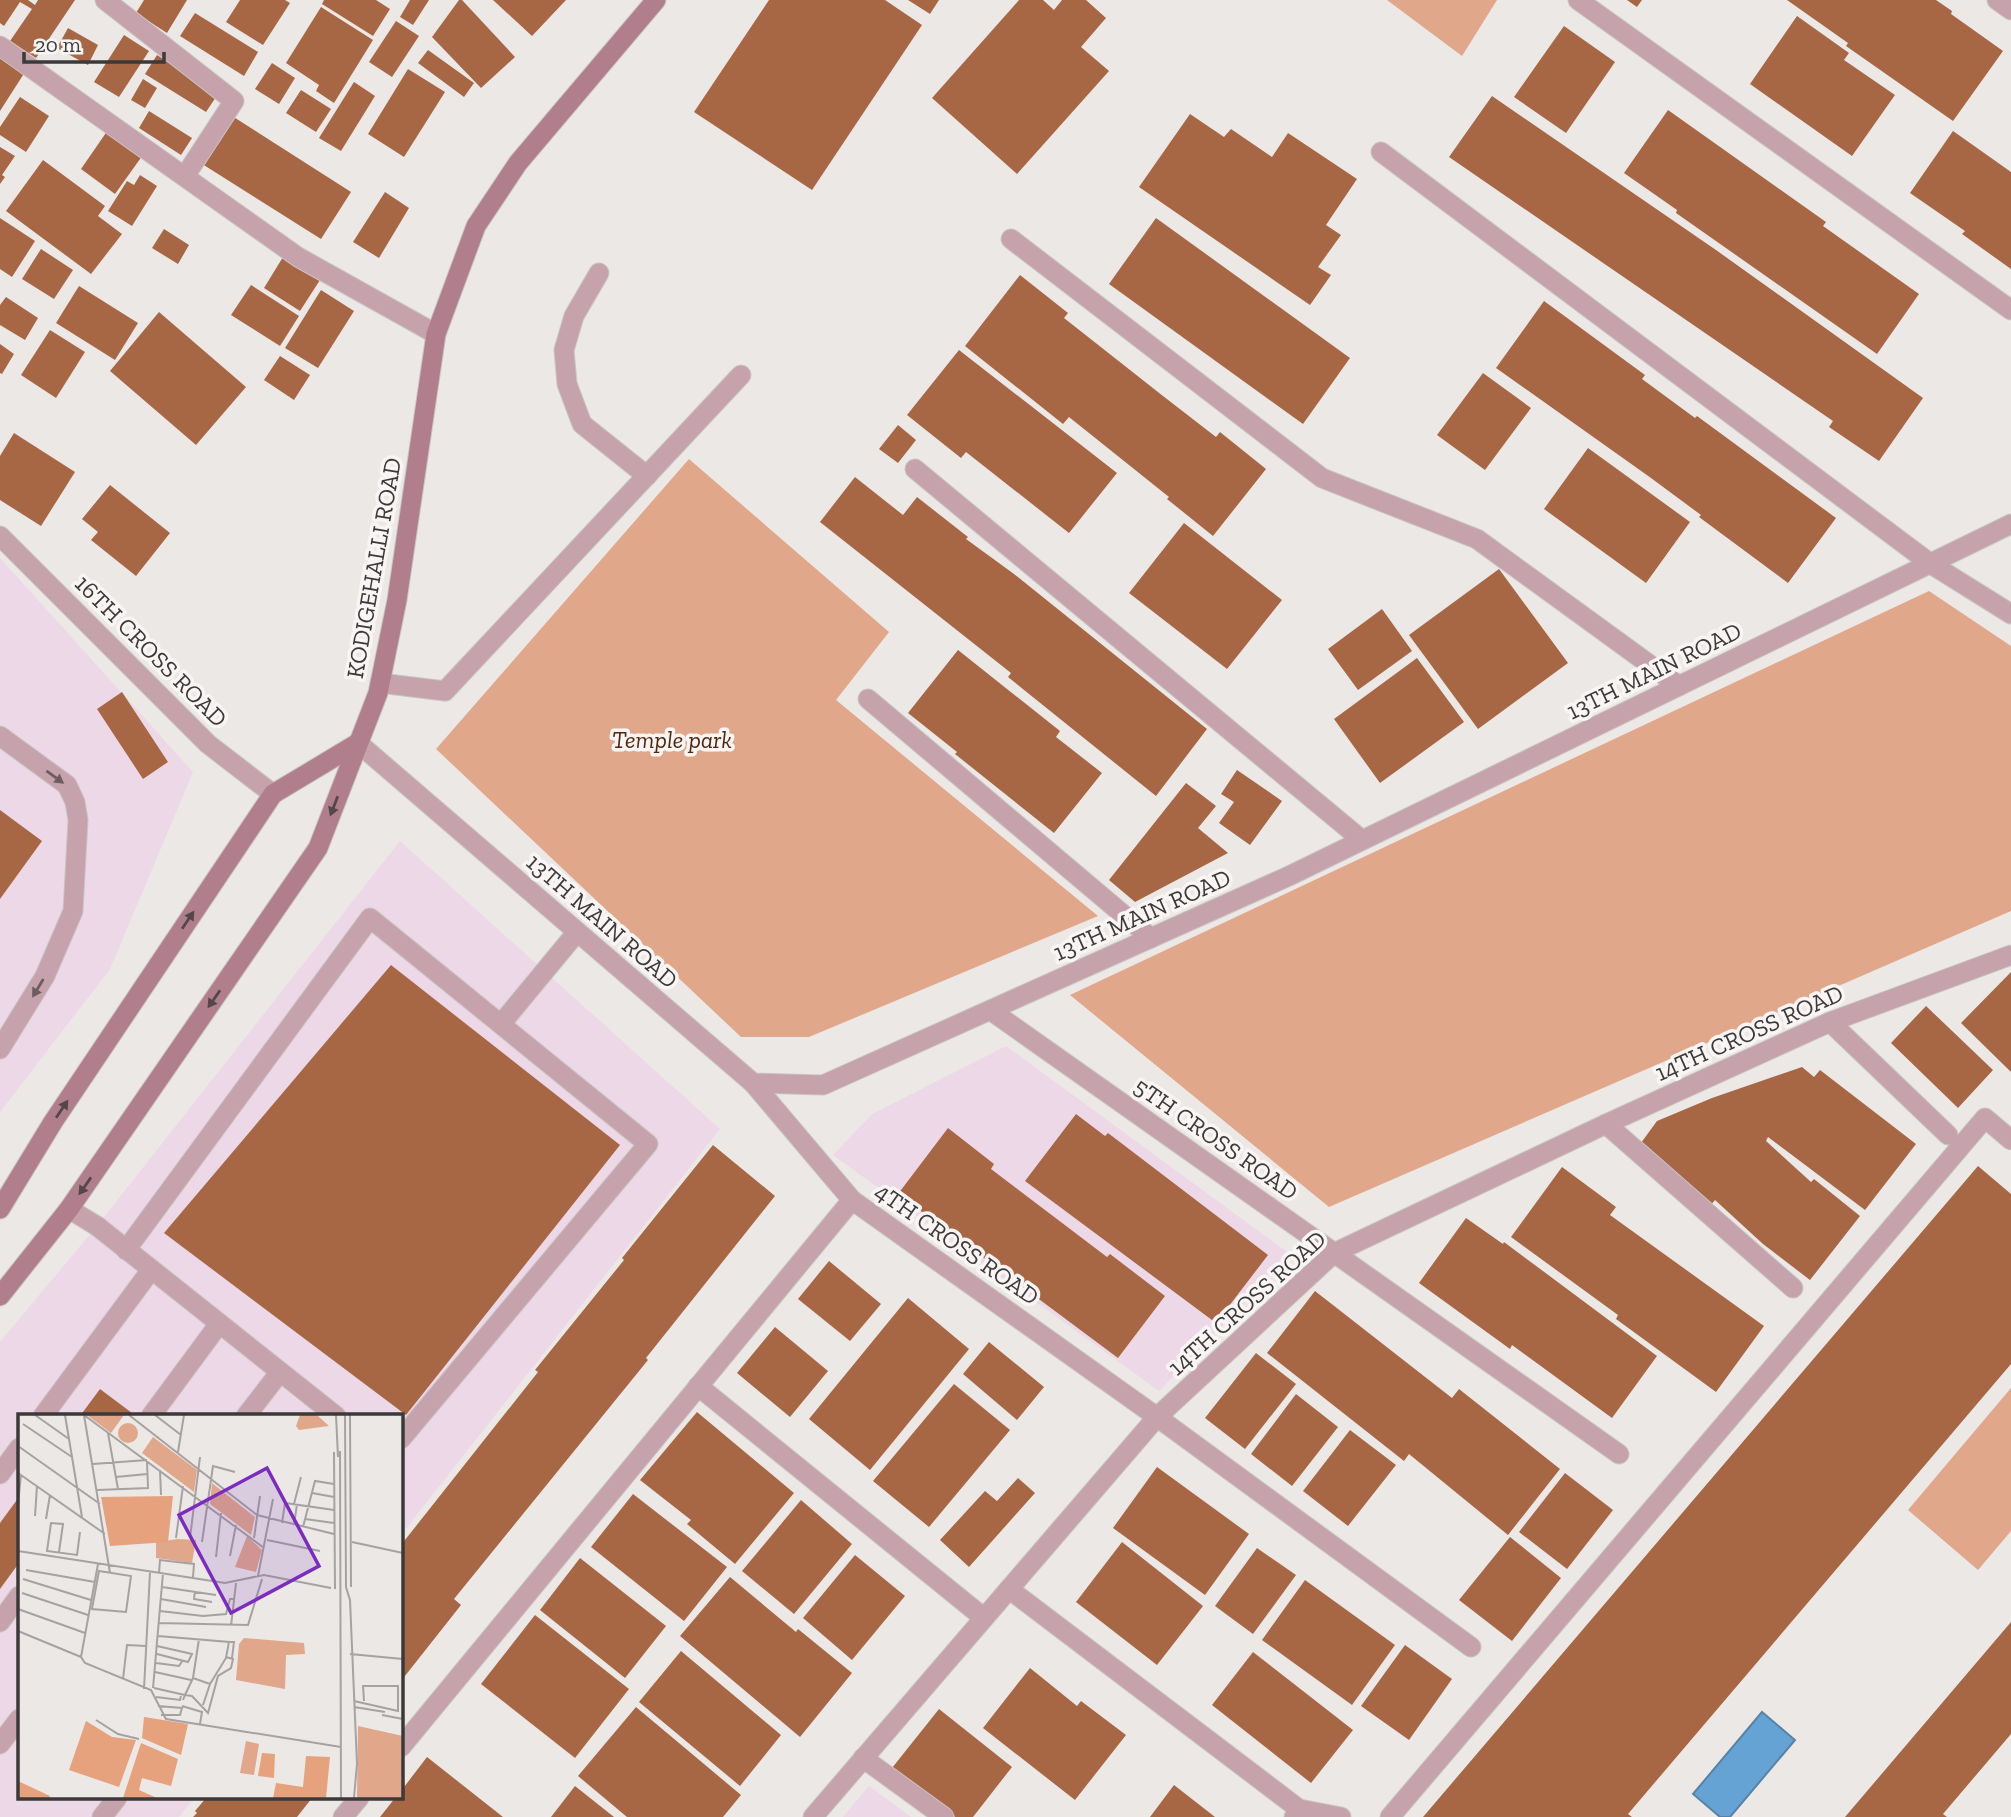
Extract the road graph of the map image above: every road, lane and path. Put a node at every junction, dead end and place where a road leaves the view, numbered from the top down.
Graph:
1 (105, 0) edge
2 (656, 0) edge
3 (1578, 0) edge
4 (1997, 0) edge
5 (2011, 10) edge
6 (0, 46) edge
7 (1381, 152) dead end
8 (185, 176) junction
9 (1011, 239) dead end
10 (598, 273) dead end
11 (2011, 310) edge
12 (436, 334) junction
13 (741, 375) dead end
14 (915, 470) dead end
15 (648, 476) junction
16 (2011, 524) edge
17 (0, 536) edge
18 (1931, 564) junction
19 (2011, 614) edge
20 (380, 683) junction
21 (1679, 686) junction
22 (868, 699) dead end
23 (0, 736) edge
24 (358, 743) junction
25 (273, 794) junction
26 (1362, 840) junction
27 (577, 932) junction
28 (1151, 937) junction
29 (2011, 955) edge
30 (990, 1010) junction
31 (1830, 1022) junction
32 (501, 1024) junction
33 (0, 1049) edge
34 (753, 1083) junction
35 (1605, 1124) junction
36 (1948, 1135) dead end
37 (2011, 1140) edge
38 (852, 1200) junction
39 (0, 1209) edge
40 (69, 1209) junction
41 (126, 1250) junction
42 (1334, 1253) junction
43 (151, 1270) junction
44 (1793, 1288) dead end
45 (0, 1296) edge
46 (219, 1324) junction
47 (280, 1372) junction
48 (698, 1386) junction
49 (44, 1414) edge
50 (152, 1414) edge
51 (248, 1414) edge
52 (333, 1414) edge
53 (1157, 1417) junction
54 (402, 1438) edge
55 (18, 1449) edge
56 (1619, 1454) dead end
57 (0, 1474) edge
58 (1009, 1589) junction
59 (18, 1597) edge
60 (984, 1618) junction
61 (0, 1622) edge
62 (1471, 1647) dead end
63 (18, 1720) edge
64 (0, 1744) edge
65 (402, 1746) edge
66 (863, 1758) junction
67 (115, 1800) edge
68 (357, 1800) edge
69 (1296, 1813) edge
70 (102, 1817) edge
71 (343, 1817) edge
72 (813, 1817) edge
73 (944, 1817) edge
74 (1341, 1817) edge
75 (1390, 1817) edge

1 - 8 street
2 - 12 main road, KODIGEHALLI ROAD
3 - 11 street
4 - 5 street
6 - 8 street
7 - 18 street
8 - 12 street
9 - 21 street
10 - 15 street
12 - 20 main road, KODIGEHALLI ROAD
13 - 15 street
14 - 26 street
15 - 20 street
16 - 18 street, 13TH MAIN ROAD
17 - 25 street, 16TH CROSS ROAD
18 - 19 street
18 - 21 street, 13TH MAIN ROAD
20 - 24 main road, KODIGEHALLI ROAD
21 - 26 street, 13TH MAIN ROAD
22 - 28 street
23 -> 33 street
24 - 25 main road
24 - 27 street, 13TH MAIN ROAD
24 -> 40 main road, KODIGEHALLI ROAD
39 -> 25 main road
26 - 28 street, 13TH MAIN ROAD
27 - 32 street
27 - 34 street, 13TH MAIN ROAD
28 - 30 street, 13TH MAIN ROAD
29 - 31 street, 14TH CROSS ROAD
30 - 34 street, 13TH MAIN ROAD
30 - 42 street, 5TH CROSS ROAD
31 - 35 street, 14TH CROSS ROAD
31 - 36 street
32 - 41 street
32 - 54 street
34 - 38 street, 4TH CROSS ROAD
35 - 42 street, 14TH CROSS ROAD
35 - 44 street
37 - 75 street
38 - 48 street
38 - 53 street, 4TH CROSS ROAD
40 - 41 street
40 - 45 main road, KODIGEHALLI ROAD
41 - 43 street
42 - 53 street, 14TH CROSS ROAD
42 - 56 street, 5TH CROSS ROAD
43 - 46 street
43 - 49 street
46 - 47 street
46 - 50 street
47 - 51 street
47 - 52 street
48 - 60 street
48 - 65 street
53 - 58 street, 14TH CROSS ROAD
53 - 62 street, 4TH CROSS ROAD
55 - 57 street
58 - 60 street, 14TH CROSS ROAD
58 - 69 street
59 - 61 street
60 - 66 street, 14TH CROSS ROAD
63 - 64 street
66 - 72 street, 14TH CROSS ROAD
66 - 73 street
67 - 70 street
68 - 71 street
69 - 74 street

